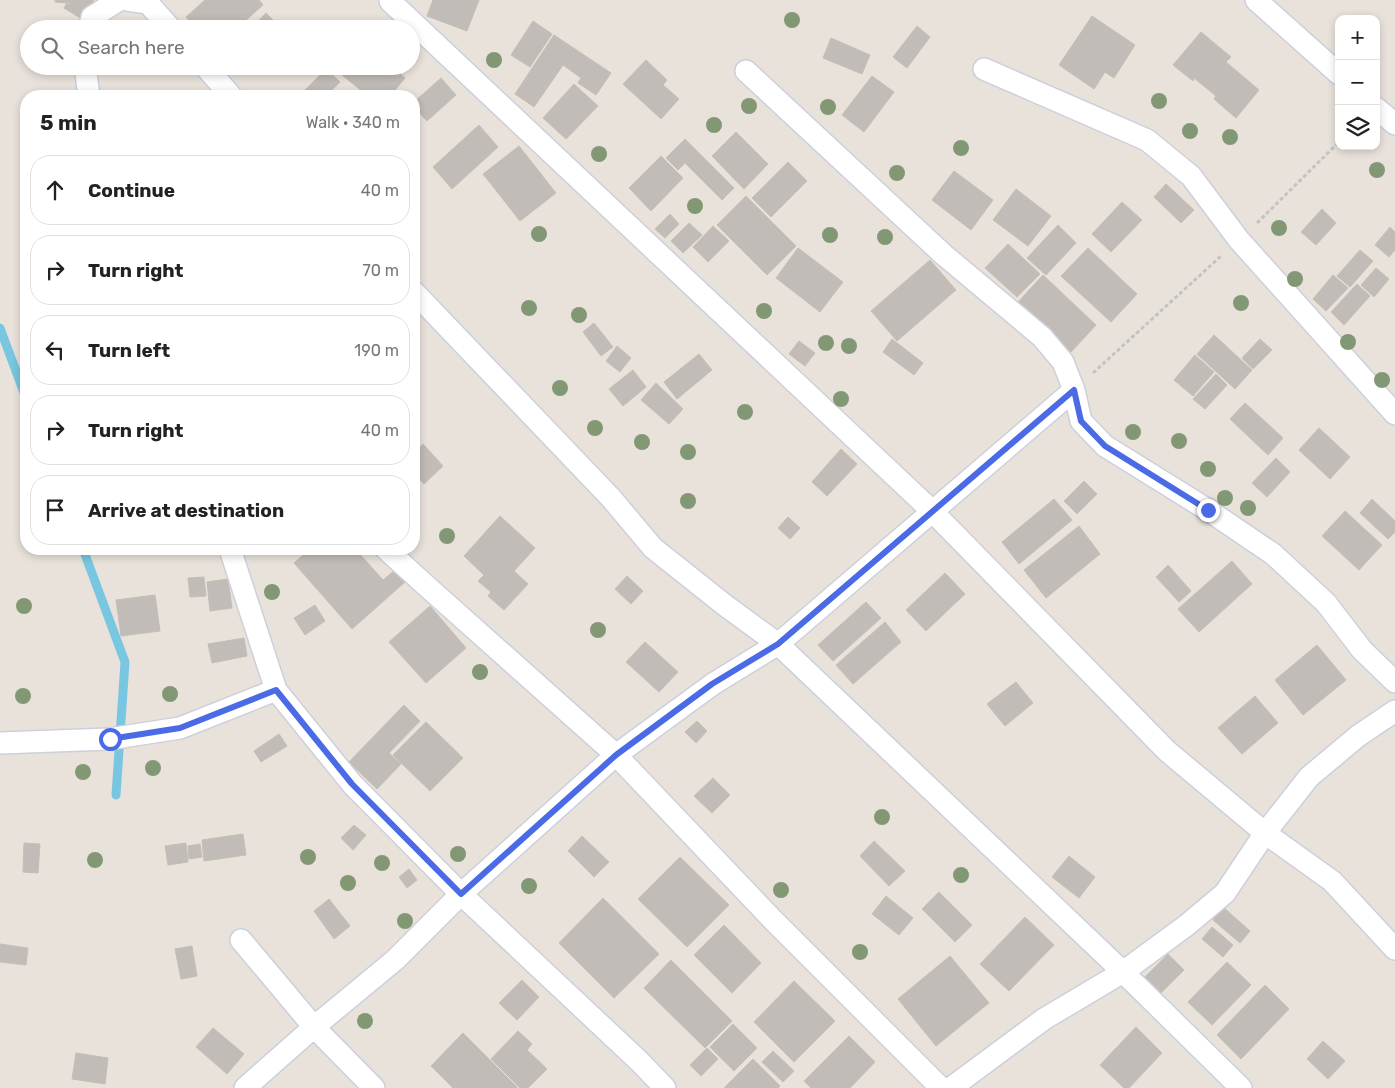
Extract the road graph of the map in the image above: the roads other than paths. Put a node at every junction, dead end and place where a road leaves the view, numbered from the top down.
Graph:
1 (118, 0) edge
2 (127, 0) edge
3 (1256, 0) edge
4 (390, 1) edge
5 (91, 20) edge
6 (163, 20) edge
7 (410, 20) edge
8 (420, 29) edge
9 (984, 69) dead end
10 (1335, 70) edge
11 (746, 71) dead end
12 (86, 75) edge
13 (213, 75) edge
14 (87, 90) edge
15 (226, 90) edge
16 (1380, 111) edge
17 (1395, 124) edge
18 (420, 298) edge
19 (1074, 390) junction
20 (1395, 414) edge
21 (932, 511) junction
22 (232, 555) edge
23 (393, 555) edge
24 (778, 644) junction
25 (1395, 682) edge
26 (276, 690) junction
27 (1395, 711) edge
28 (0, 743) edge
29 (616, 755) junction
30 (1265, 833) junction
31 (461, 894) junction
32 (241, 940) dead end
33 (1395, 950) edge
34 (1123, 972) junction
35 (314, 1027) junction
36 (245, 1088) edge
37 (374, 1088) edge
38 (665, 1088) edge
39 (941, 1088) edge
40 (952, 1088) edge
41 (1241, 1088) edge

1 - 5 street
2 - 6 street
3 - 10 street
4 - 7 street
8 - 21 street
9 - 20 street
11 - 19 street
12 - 14 street
13 - 15 street
16 - 17 street
18 - 24 street
19 - 21 street
19 - 25 street
21 - 24 street
21 - 30 street
22 - 26 street
23 - 29 street
24 - 29 street
24 - 34 street
26 - 28 street
26 - 31 street
27 - 30 street
29 - 31 street
29 - 39 street
30 - 33 street
30 - 34 street
31 - 35 street
31 - 38 street
32 - 35 street
34 - 40 street
34 - 41 street
35 - 36 street
35 - 37 street

